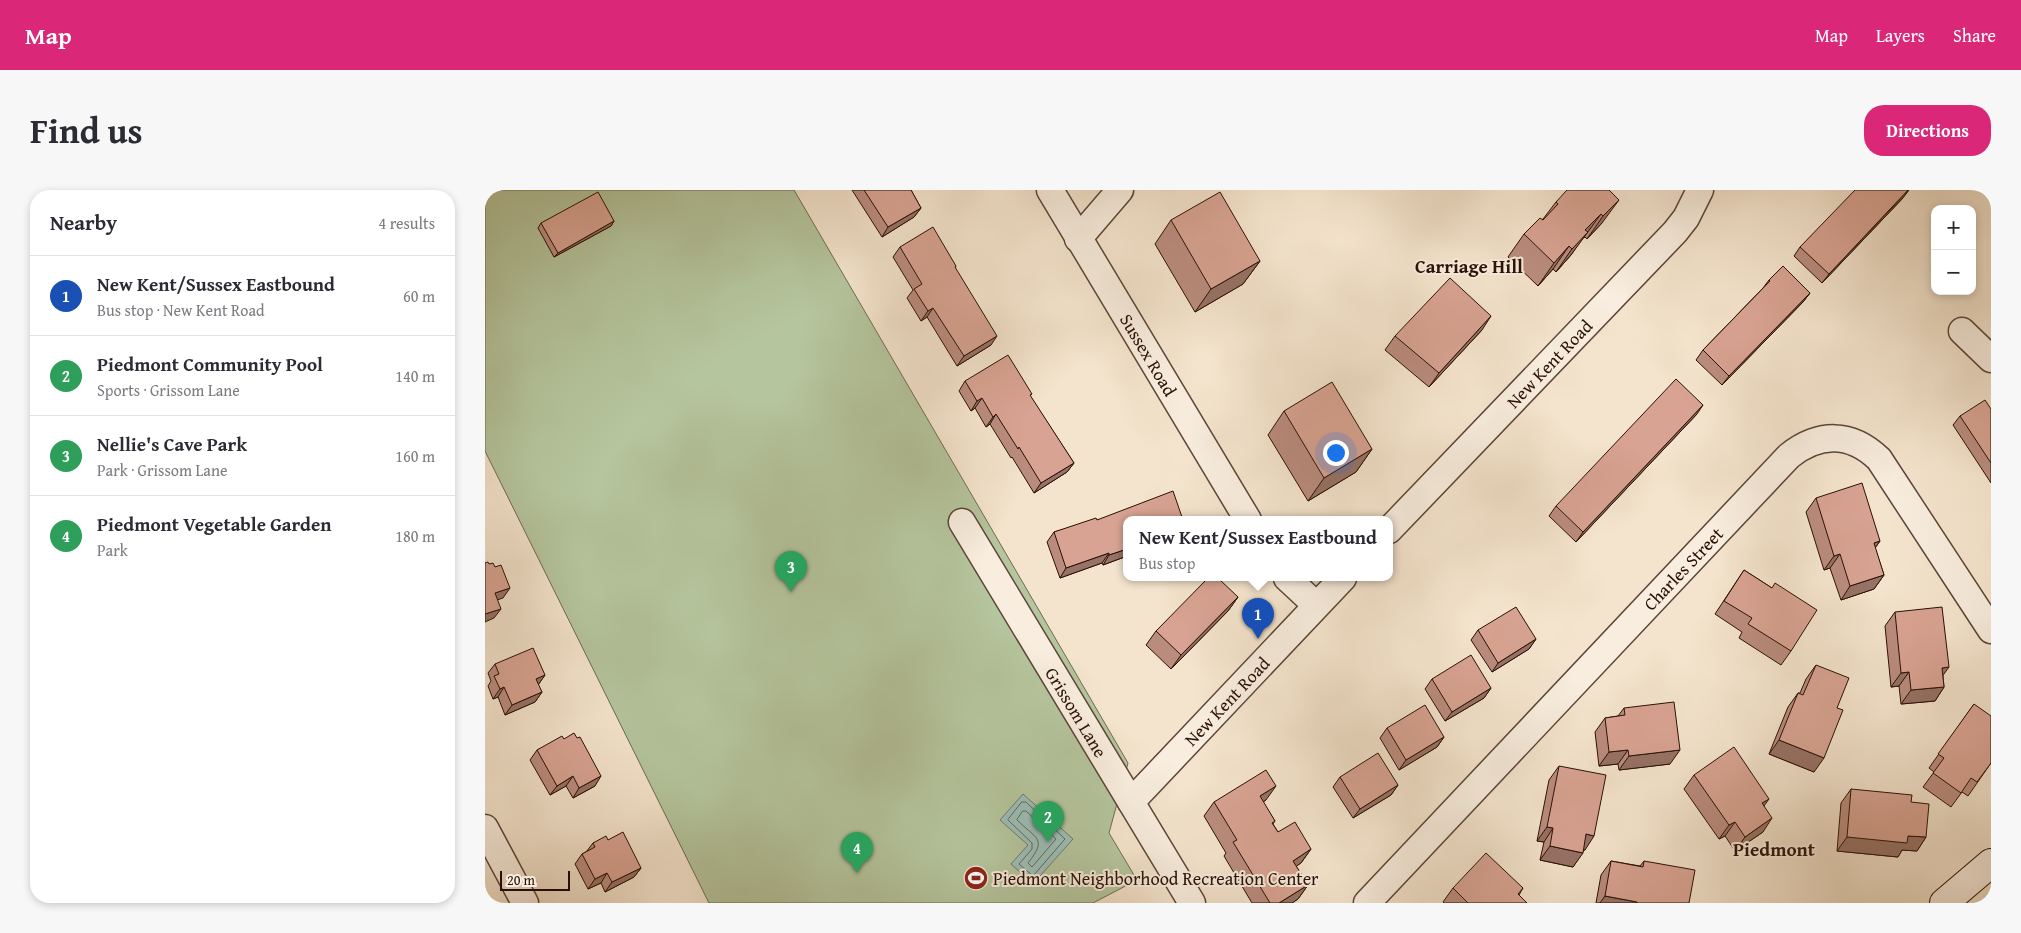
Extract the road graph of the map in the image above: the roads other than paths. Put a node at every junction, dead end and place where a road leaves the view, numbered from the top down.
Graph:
1 (1049, 190) edge
2 (1120, 190) edge
3 (1700, 190) edge
4 (1078, 239) junction
5 (1962, 331) dead end
6 (1991, 359) edge
7 (1246, 516) edge
8 (962, 522) dead end
9 (1393, 526) edge
10 (1290, 581) edge
11 (1340, 581) edge
12 (1316, 605) junction
13 (1991, 630) edge
14 (1131, 802) junction
15 (485, 828) edge
16 (1991, 863) edge
17 (525, 903) edge
18 (1192, 903) edge
19 (1367, 903) edge
20 (1945, 903) edge

1 - 4 street, Sussex Road
2 - 4 street
3 - 9 street, New Kent Road
4 - 7 street, Sussex Road
5 - 6 street
8 - 14 street, Grissom Lane
10 - 12 street
11 - 12 street, New Kent Road
12 - 14 street, New Kent Road
13 - 19 street, Charles Street
14 - 18 street, Grissom Lane
15 - 17 street
16 - 20 street

